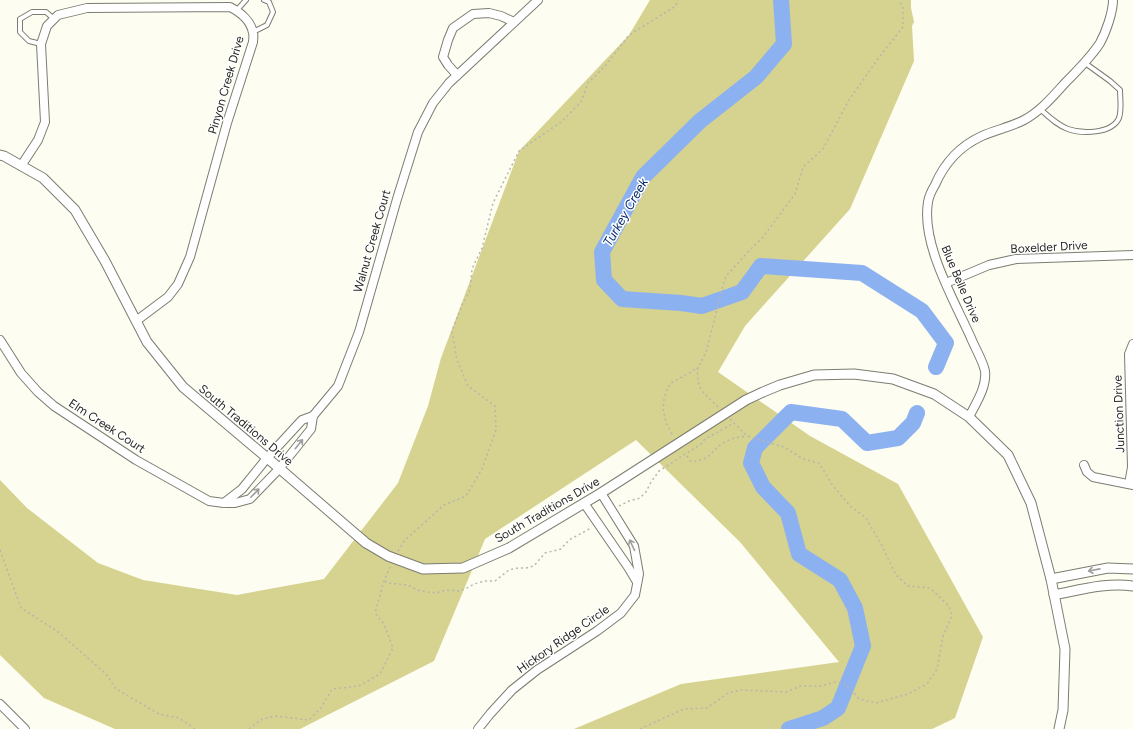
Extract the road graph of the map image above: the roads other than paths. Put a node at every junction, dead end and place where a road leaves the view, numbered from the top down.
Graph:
1 (246, 0) edge
2 (264, 0) edge
3 (538, 0) edge
4 (1113, 0) edge
5 (237, 10) junction
6 (54, 19) junction
7 (514, 22) junction
8 (253, 32) junction
9 (41, 44) junction
10 (1085, 63) junction
11 (457, 75) junction
12 (1040, 109) junction
13 (0, 155) edge
14 (21, 166) junction
15 (1133, 255) edge
16 (946, 283) junction
17 (136, 321) junction
18 (0, 340) edge
19 (1133, 344) edge
20 (313, 416) junction
21 (969, 416) junction
22 (267, 458) junction
23 (1084, 465) dead end
24 (279, 469) junction
25 (1131, 485) edge
26 (601, 493) junction
27 (224, 503) junction
28 (584, 503) junction
29 (1133, 569) edge
30 (1051, 579) junction
31 (637, 582) junction
32 (1133, 586) edge
33 (1054, 595) junction
34 (0, 704) edge
35 (25, 729) edge
36 (478, 729) edge
37 (1059, 729) edge

1 - 5 lane
2 - 8 lane
3 - 7 street, Walnut Creek Court
4 - 10 street, Blue Belle Drive
5 - 6 street
5 - 8 street, Pinyon Creek Drive
6 - 9 street
6 - 9 lane
7 - 11 street, Walnut Creek Court
7 - 11 street
8 - 17 street, Pinyon Creek Drive
9 - 14 street
10 - 12 street, Blue Belle Drive
10 - 12 lane
11 - 20 street, Walnut Creek Court
12 - 16 street, Blue Belle Drive
13 - 14 street, South Traditions Drive
14 - 17 street, South Traditions Drive
15 - 16 street, Boxelder Drive
16 - 21 street, Blue Belle Drive
17 - 22 street, South Traditions Drive
18 - 27 street, Elm Creek Court
19 - 25 street, Junction Drive
20 - 22 street, Walnut Creek Court
24 -> 20 street, Walnut Creek Court
21 - 26 street, South Traditions Drive
21 - 30 street, South Traditions Drive
22 - 24 street, South Traditions Drive
22 - 27 street
23 - 25 street
27 -> 24 street, Elm Creek Court
24 - 28 street, South Traditions Drive
26 - 28 street, South Traditions Drive
31 -> 26 street, Hickory Ridge Circle
28 - 31 street
29 -> 30 street
30 - 33 street, South Traditions Drive
31 - 36 street, Hickory Ridge Circle
32 - 33 street
33 - 37 street, South Traditions Drive
34 - 35 street

